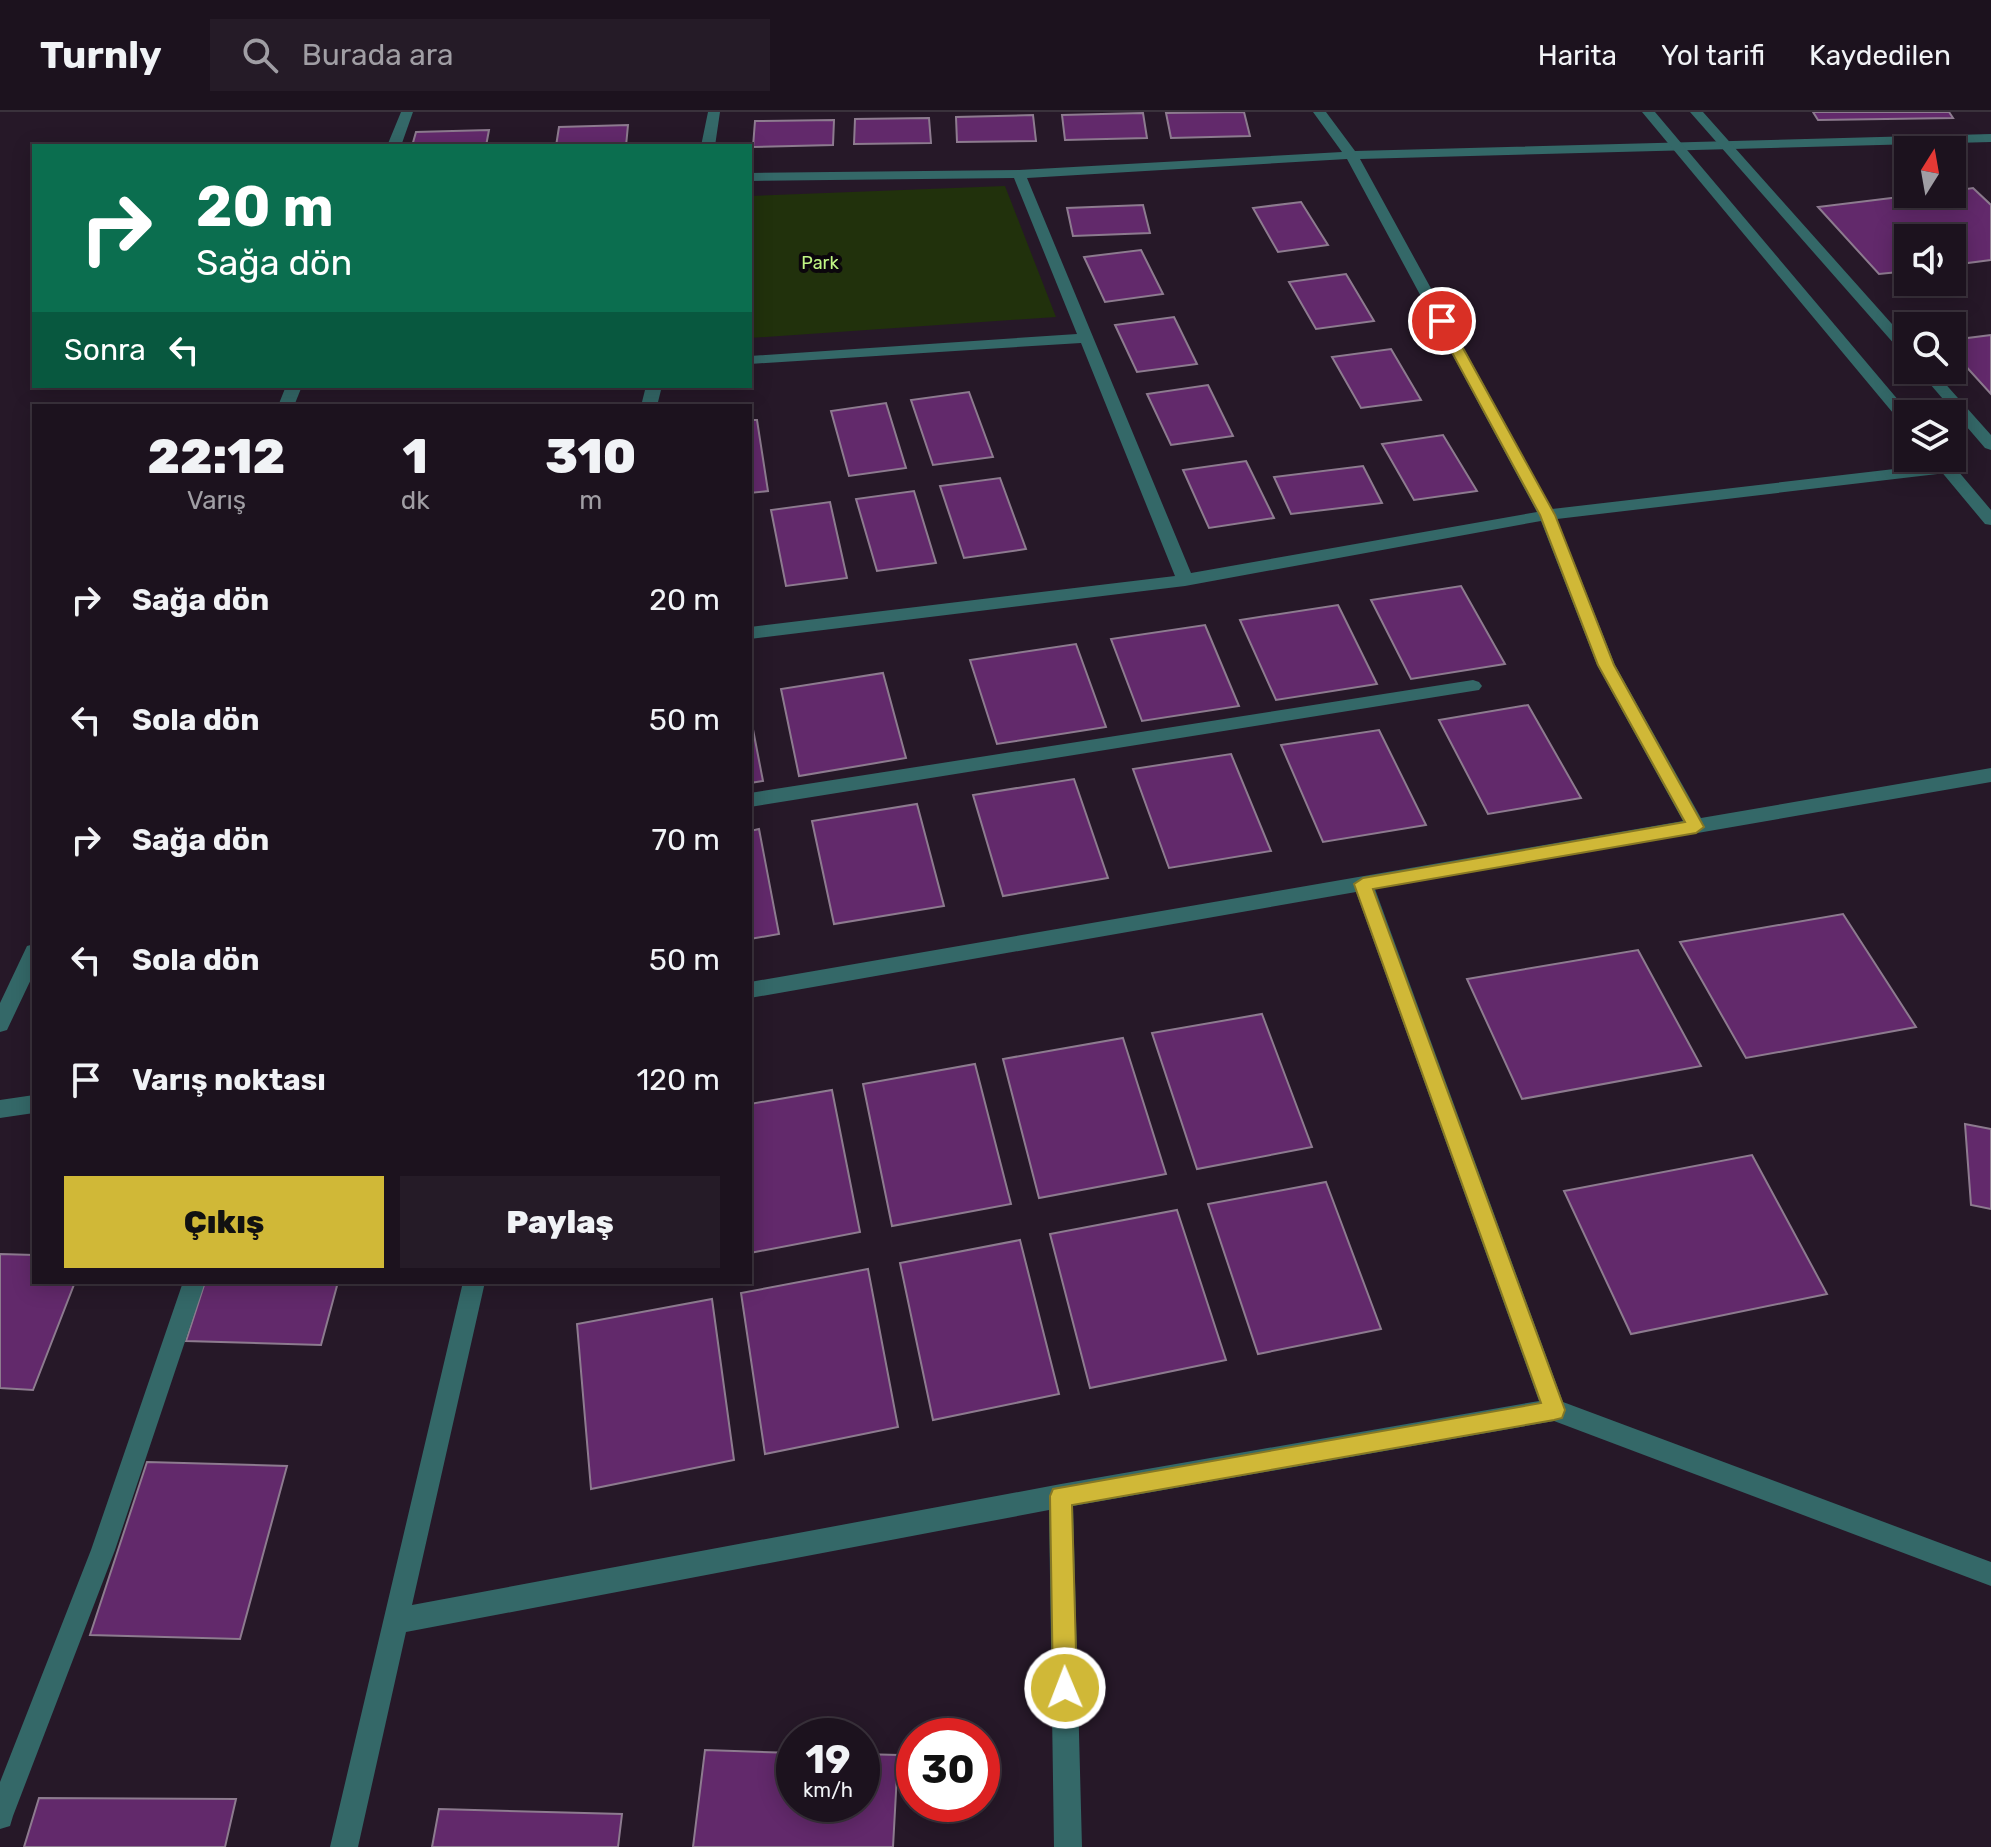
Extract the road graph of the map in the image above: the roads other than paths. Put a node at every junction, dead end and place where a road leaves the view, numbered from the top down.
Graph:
1 (407, 112) edge
2 (714, 112) edge
3 (1319, 112) edge
4 (1648, 112) edge
5 (1696, 112) edge
6 (1991, 138) edge
7 (395, 144) edge
8 (708, 144) edge
9 (1679, 147) junction
10 (1727, 147) junction
11 (1351, 155) junction
12 (1019, 174) junction
13 (752, 177) edge
14 (1894, 335) edge
15 (1086, 338) junction
16 (752, 360) edge
17 (1937, 384) edge
18 (1894, 405) edge
19 (1991, 445) edge
20 (1894, 469) edge
21 (1950, 472) edge
22 (1547, 515) junction
23 (1991, 520) edge
24 (1185, 580) junction
25 (752, 633) edge
26 (1473, 686) dead end
27 (1991, 775) edge
28 (752, 800) edge
29 (1696, 827) junction
30 (1363, 884) junction
31 (32, 956) edge
32 (752, 990) edge
33 (0, 1024) edge
34 (32, 1104) edge
35 (0, 1109) edge
36 (193, 1284) edge
37 (474, 1284) edge
38 (1554, 1410) junction
39 (1061, 1496) junction
40 (1991, 1574) edge
41 (396, 1621) junction
42 (0, 1816) edge
43 (344, 1847) edge
44 (1068, 1847) edge

1 - 7 street
2 - 8 street
3 - 11 street
4 - 9 street
5 - 10 street
6 - 10 street
9 - 10 street
9 - 11 street
9 - 18 street
10 - 14 street
11 - 12 street
11 - 22 street
12 - 13 street
12 - 15 street
15 - 16 street
15 - 24 street
17 - 19 street
20 - 22 street
21 - 23 street
22 - 24 street
22 - 29 street
24 - 25 street
26 - 28 street
27 - 29 street
29 - 30 street
30 - 32 street
30 - 38 street
31 - 33 street
34 - 35 street
36 - 42 street
37 - 41 street
38 - 39 street
38 - 40 street
39 - 41 street
39 - 44 street
41 - 43 street

